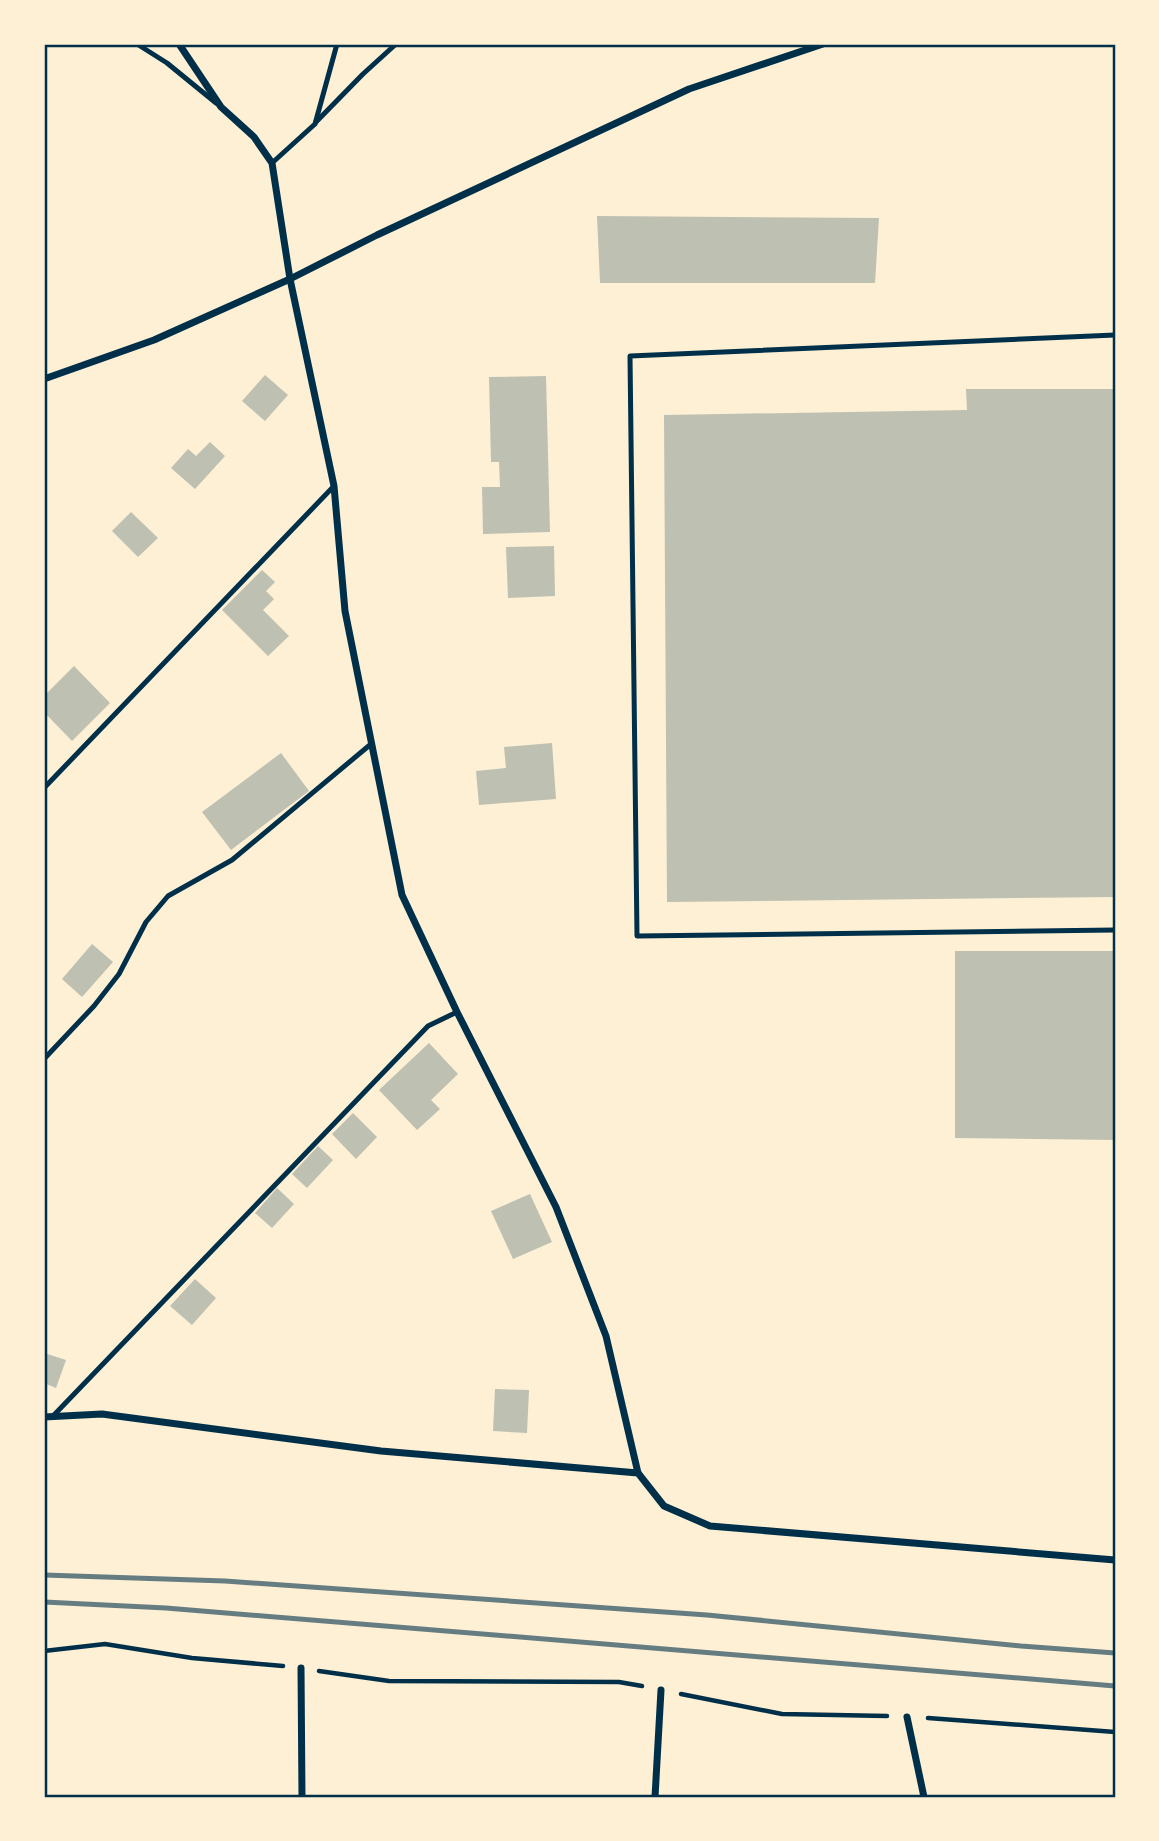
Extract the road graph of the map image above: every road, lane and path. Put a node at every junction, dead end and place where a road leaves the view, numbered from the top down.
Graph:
1 (137, 44) edge
2 (179, 44) edge
3 (337, 44) edge
4 (396, 44) edge
5 (823, 44) edge
6 (221, 107) junction
7 (315, 124) junction
8 (272, 163) junction
9 (290, 279) junction
10 (1115, 335) edge
11 (44, 379) edge
12 (334, 486) junction
13 (371, 744) junction
14 (44, 788) edge
15 (1115, 930) edge
16 (457, 1012) junction
17 (44, 1059) edge
18 (53, 1416) junction
19 (44, 1417) edge
20 (638, 1473) junction
21 (1115, 1560) edge
22 (44, 1651) edge
23 (302, 1668) junction
24 (660, 1690) junction
25 (906, 1717) junction
26 (1115, 1732) edge
27 (302, 1797) edge
28 (655, 1797) edge
29 (924, 1797) edge

1 - 6 lane
2 - 6 street
3 - 7 lane
4 - 7 lane
5 - 9 street
6 - 8 street
7 - 8 lane
8 - 9 street
9 - 11 street
9 - 12 street
10 - 15 lane
12 - 13 street
12 - 14 lane
13 - 16 street
13 - 17 lane
16 - 18 lane
16 - 20 street
18 - 19 street
18 - 20 street
20 - 21 street
22 - 23 path
23 - 24 path
23 - 27 street
24 - 25 path
24 - 28 street
25 - 26 path
25 - 29 street

